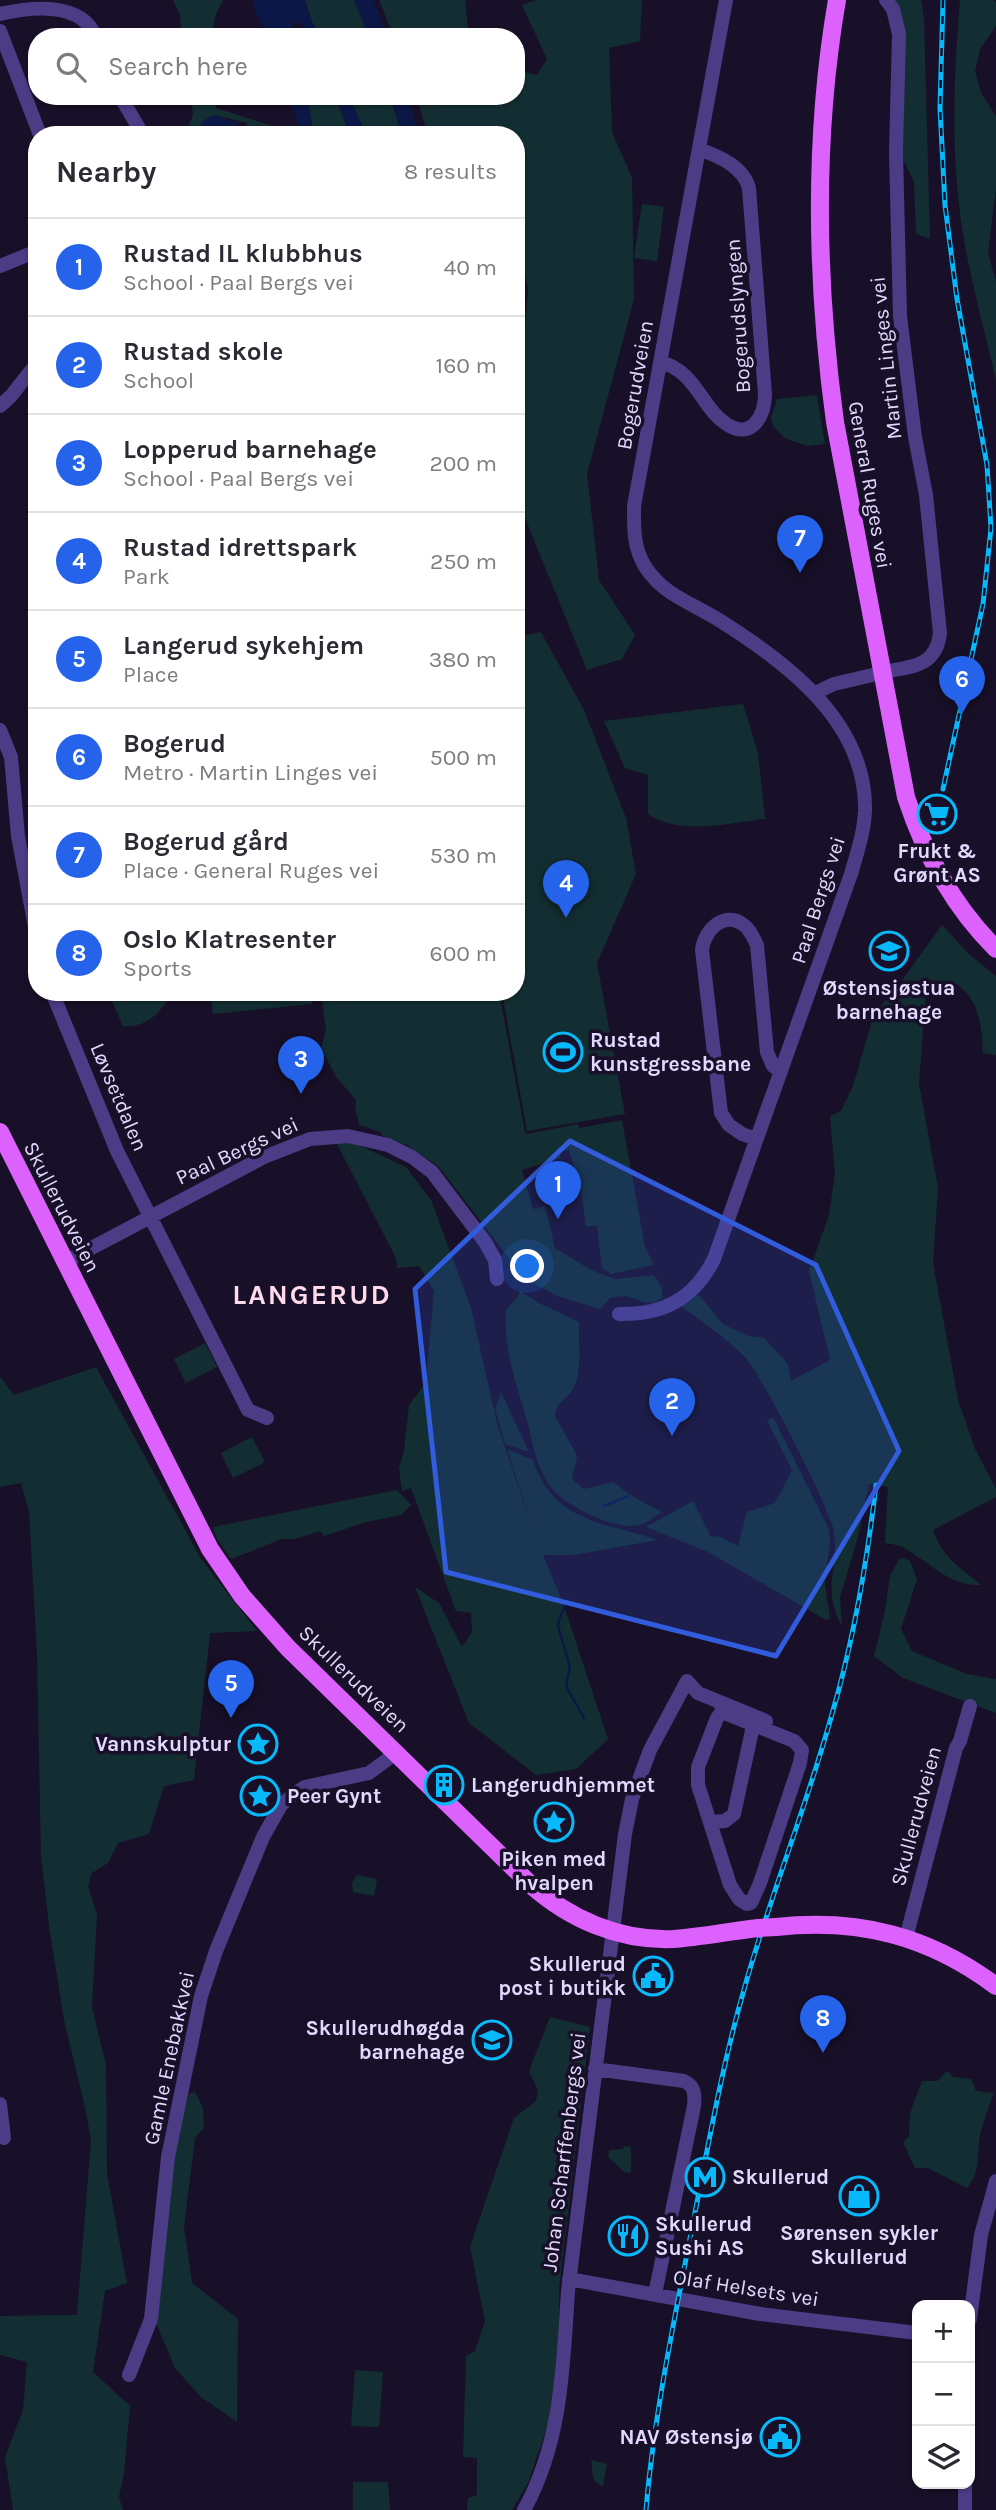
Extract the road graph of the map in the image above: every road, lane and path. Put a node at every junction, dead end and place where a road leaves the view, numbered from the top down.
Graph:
1 (726, 0) edge
2 (837, 0) edge
3 (886, 0) edge
4 (0, 14) edge
5 (91, 28) edge
6 (0, 32) edge
7 (28, 104) edge
8 (28, 105) edge
9 (125, 105) edge
10 (37, 126) edge
11 (138, 126) edge
12 (699, 149) junction
13 (28, 255) edge
14 (0, 266) edge
15 (660, 362) junction
16 (28, 374) edge
17 (0, 406) edge
18 (881, 673) junction
19 (815, 693) junction
20 (0, 730) edge
21 (28, 890) edge
22 (996, 949) edge
23 (56, 1001) edge
24 (781, 1071) junction
25 (0, 1132) edge
26 (756, 1139) junction
27 (150, 1216) junction
28 (65, 1262) junction
29 (497, 1279) dead end
30 (620, 1314) dead end
31 (267, 1418) dead end
32 (970, 1706) dead end
33 (722, 1707) junction
34 (760, 1723) junction
35 (396, 1753) junction
36 (710, 1822) junction
37 (612, 1931) junction
38 (906, 1938) junction
39 (996, 1986) edge
40 (595, 2068) junction
41 (0, 2104) edge
42 (4, 2138) dead end
43 (996, 2181) edge
44 (569, 2279) junction
45 (655, 2294) junction
46 (972, 2300) edge
47 (912, 2332) edge
48 (129, 2375) dead end
49 (965, 2489) edge
50 (524, 2510) edge
51 (965, 2510) edge

1 - 12 street, Bogerudveien
2 - 18 main road, General Ruges vei
3 - 18 street, Martin Linges vei
4 - 5 street
6 - 7 street
8 - 10 street
9 - 11 street
12 - 15 street, Bogerudveien
12 - 15 street, Bogerudslyngen
13 - 14 street
15 - 19 street, Bogerudveien
16 - 17 street
18 - 19 street
18 - 22 main road, General Ruges vei
19 - 24 street, Paal Bergs vei
20 - 21 street
23 - 27 street, Løvsetdalen
24 - 26 street, Paal Bergs vei
24 - 26 street, Paal Bergs vei
25 - 28 main road, Skullerudveien
26 - 30 street, Paal Bergs vei
27 - 28 street, Paal Bergs vei
27 - 29 street, Paal Bergs vei
27 - 31 street, Løvsetdalen
28 - 35 main road, Skullerudveien
32 - 38 street, Skullerudveien
33 - 34 street
33 - 36 street
33 - 37 street, Johan Scharffenbergs vei
34 - 36 street
34 - 36 street
35 - 37 main road, Skullerudveien
35 - 48 street, Gamle Enebakkvei
37 - 38 main road, Skullerudveien
37 - 40 street, Johan Scharffenbergs vei
38 - 39 main road, Skullerudveien
40 - 44 street, Johan Scharffenbergs vei
40 - 45 street
41 - 42 street
43 - 46 street
44 - 45 street, Olaf Helsets vei
44 - 50 street, Johan Scharffenbergs vei
45 - 47 street, Olaf Helsets vei
49 - 51 street

